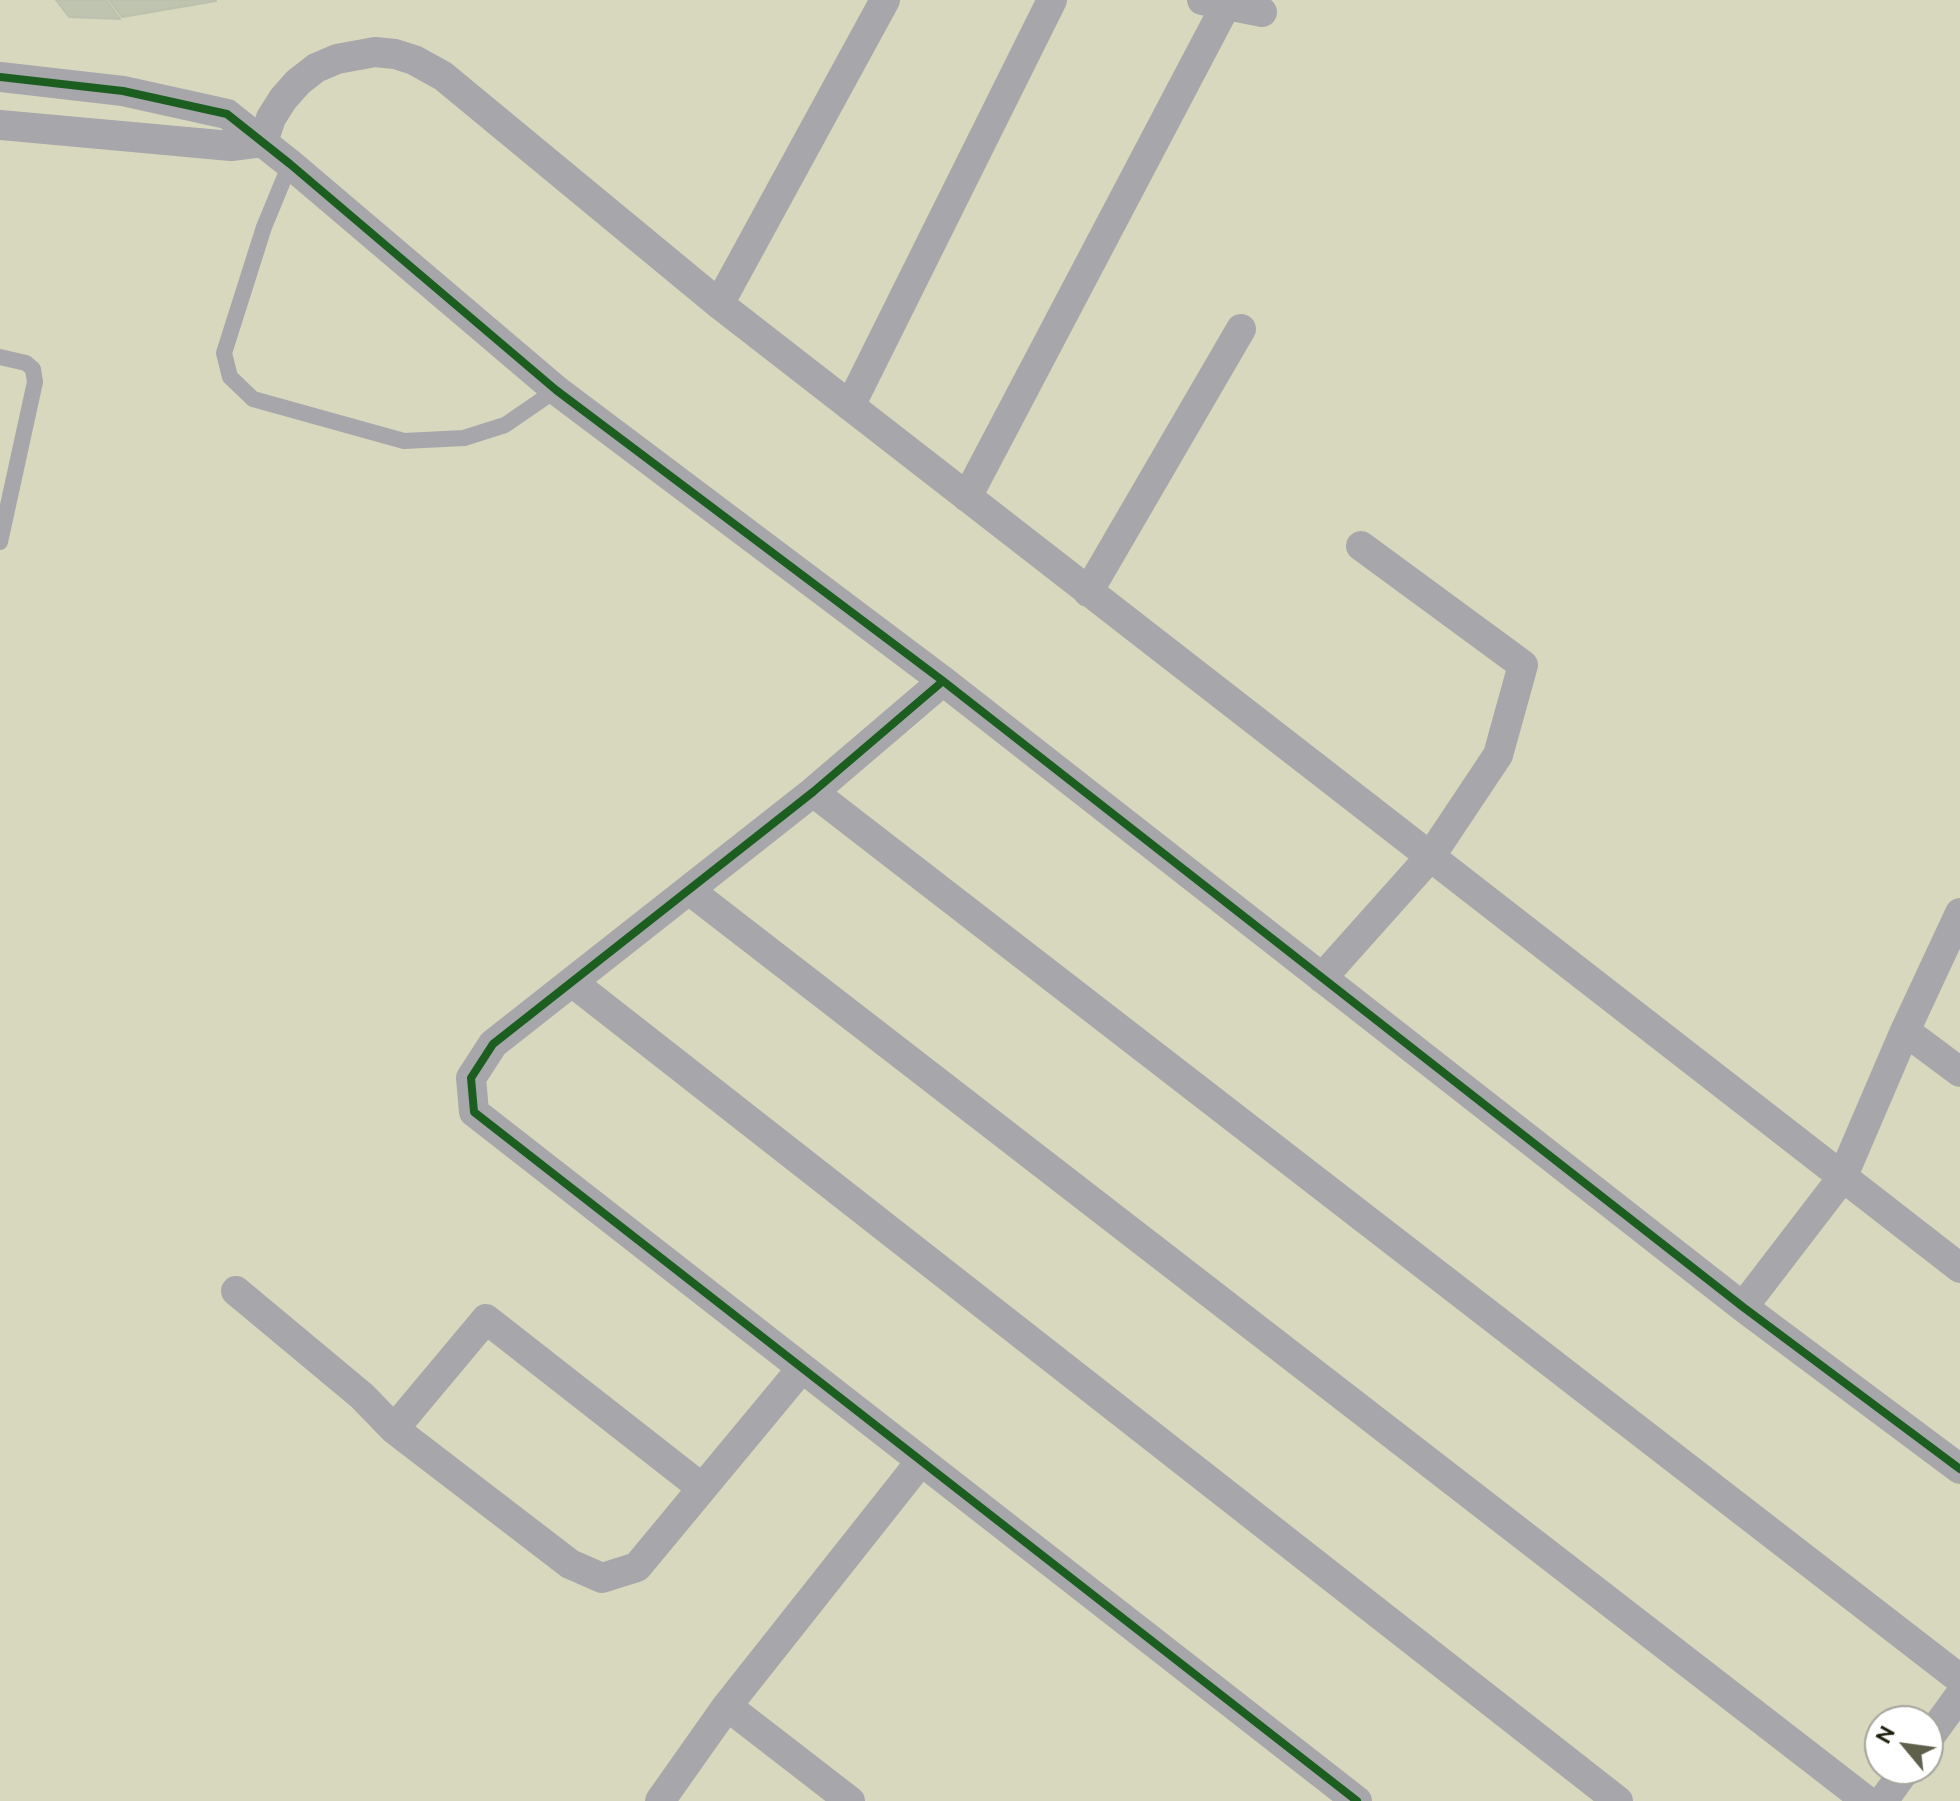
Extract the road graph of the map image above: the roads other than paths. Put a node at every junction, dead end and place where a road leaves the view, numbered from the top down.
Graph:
1 (885, 0) edge
2 (1052, 0) edge
3 (1214, 2) edge
4 (1262, 12) dead end
5 (0, 77) edge
6 (0, 125) edge
7 (263, 142) junction
8 (290, 164) junction
9 (719, 304) junction
10 (1241, 329) dead end
11 (0, 357) edge
12 (556, 390) junction
13 (850, 406) junction
14 (967, 497) junction
15 (0, 542) edge
16 (1361, 546) dead end
17 (1088, 592) junction
18 (943, 681) junction
19 (813, 792) junction
20 (1430, 857) junction
21 (689, 890) junction
22 (1960, 913) edge
23 (1322, 978) junction
24 (572, 982) junction
25 (1905, 1031) junction
26 (1960, 1072) edge
27 (1842, 1178) junction
28 (1960, 1268) edge
29 (236, 1291) dead end
30 (1743, 1307) junction
31 (802, 1368) junction
32 (394, 1429) junction
33 (921, 1461) junction
34 (1960, 1469) edge
35 (702, 1488) junction
36 (1960, 1679) edge
37 (1960, 1695) edge
38 (727, 1706) junction
39 (1944, 1717) edge
40 (660, 1801) edge
41 (850, 1801) edge
42 (1357, 1801) edge
43 (1618, 1801) edge
44 (1867, 1801) edge

1 - 9 street
2 - 13 street
3 - 4 street
3 - 14 street
5 - 7 street
6 - 7 street
7 - 8 street
7 - 9 street
8 - 12 street
8 - 12 lane
9 - 13 street
10 - 17 street
11 - 15 lane
12 - 18 street
13 - 14 street
14 - 17 street
16 - 20 street
17 - 20 street
18 - 19 street
18 - 23 street
19 - 21 street
19 - 36 street
20 - 23 street
20 - 27 street
21 - 24 street
21 - 44 street
22 - 25 street
23 - 30 street
24 - 31 street
24 - 43 street
25 - 26 street
25 - 27 street
27 - 28 street
27 - 30 street
29 - 32 street
30 - 34 street
31 - 33 street
31 - 35 street
32 - 35 street
32 - 35 street
33 - 38 street
33 - 42 street
37 - 39 street
38 - 40 street
38 - 41 street

